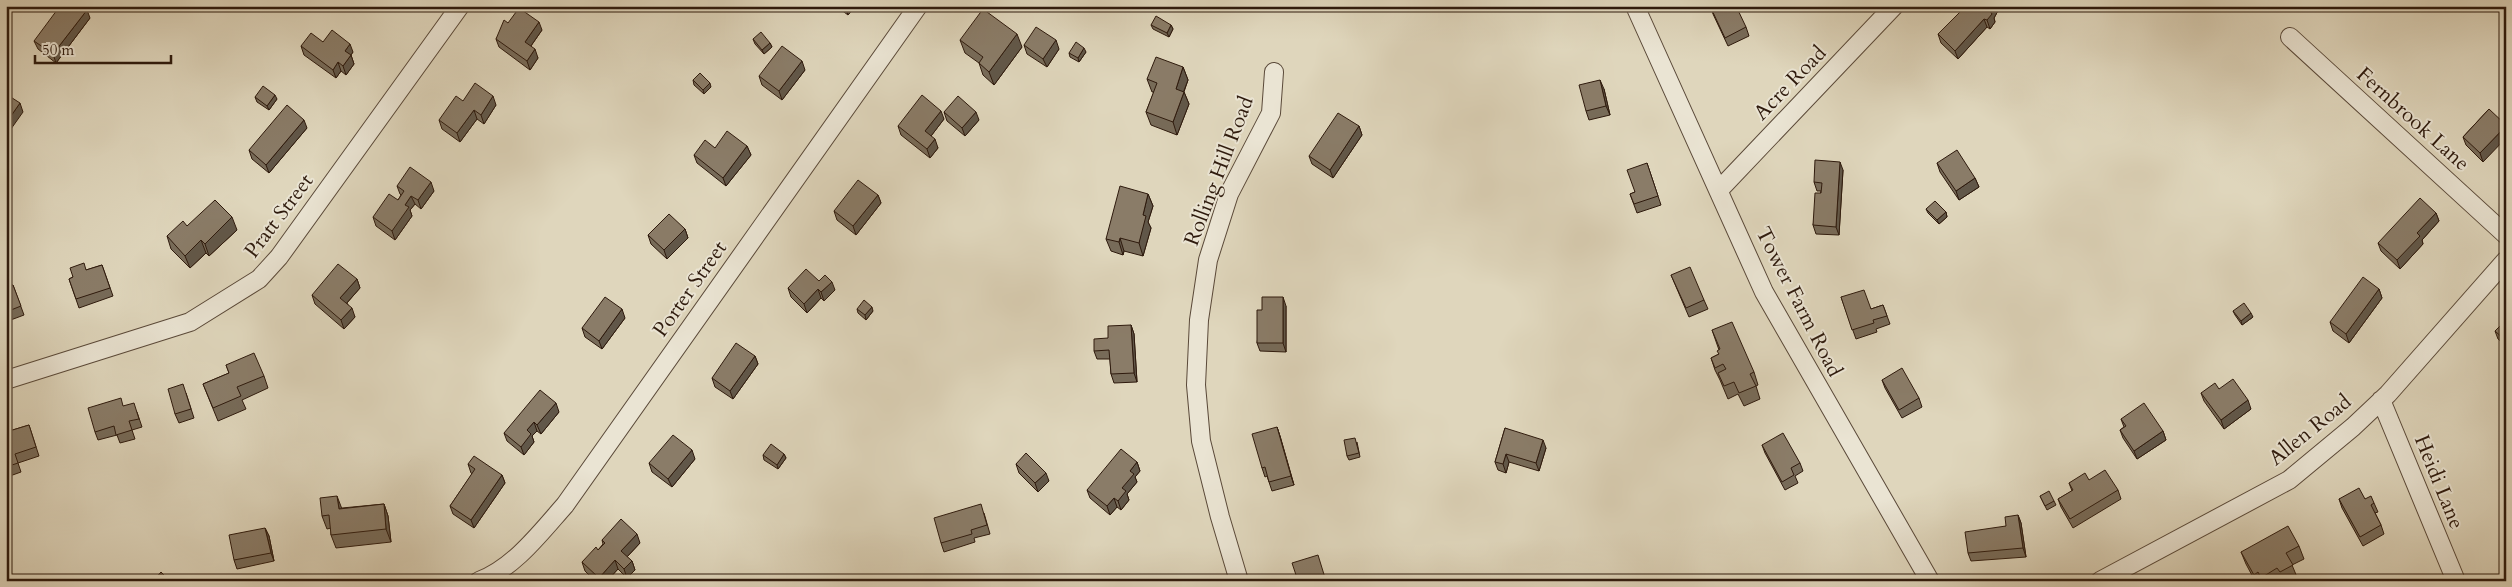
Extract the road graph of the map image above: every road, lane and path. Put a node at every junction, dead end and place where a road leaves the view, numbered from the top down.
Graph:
1 (460, 6) edge
2 (918, 6) edge
3 (1635, 6) edge
4 (1894, 6) edge
5 (2290, 37) dead end
6 (1274, 72) dead end
7 (1719, 190) junction
8 (2506, 235) edge
9 (2506, 260) edge
10 (6, 380) edge
11 (2382, 400) junction
12 (2108, 579) edge
13 (480, 581) edge
14 (1239, 581) edge
15 (1930, 581) edge
16 (2456, 581) edge

1 - 10 street, Pratt Street
2 - 13 street, Porter Street
3 - 7 street, Tower Farm Road
4 - 7 street, Acre Road
5 - 8 street, Fernbrook Lane
6 - 14 street, Rolling Hill Road
7 - 15 street, Tower Farm Road
9 - 11 street, Allen Road
11 - 12 street, Allen Road
11 - 16 street, Heidi Lane

